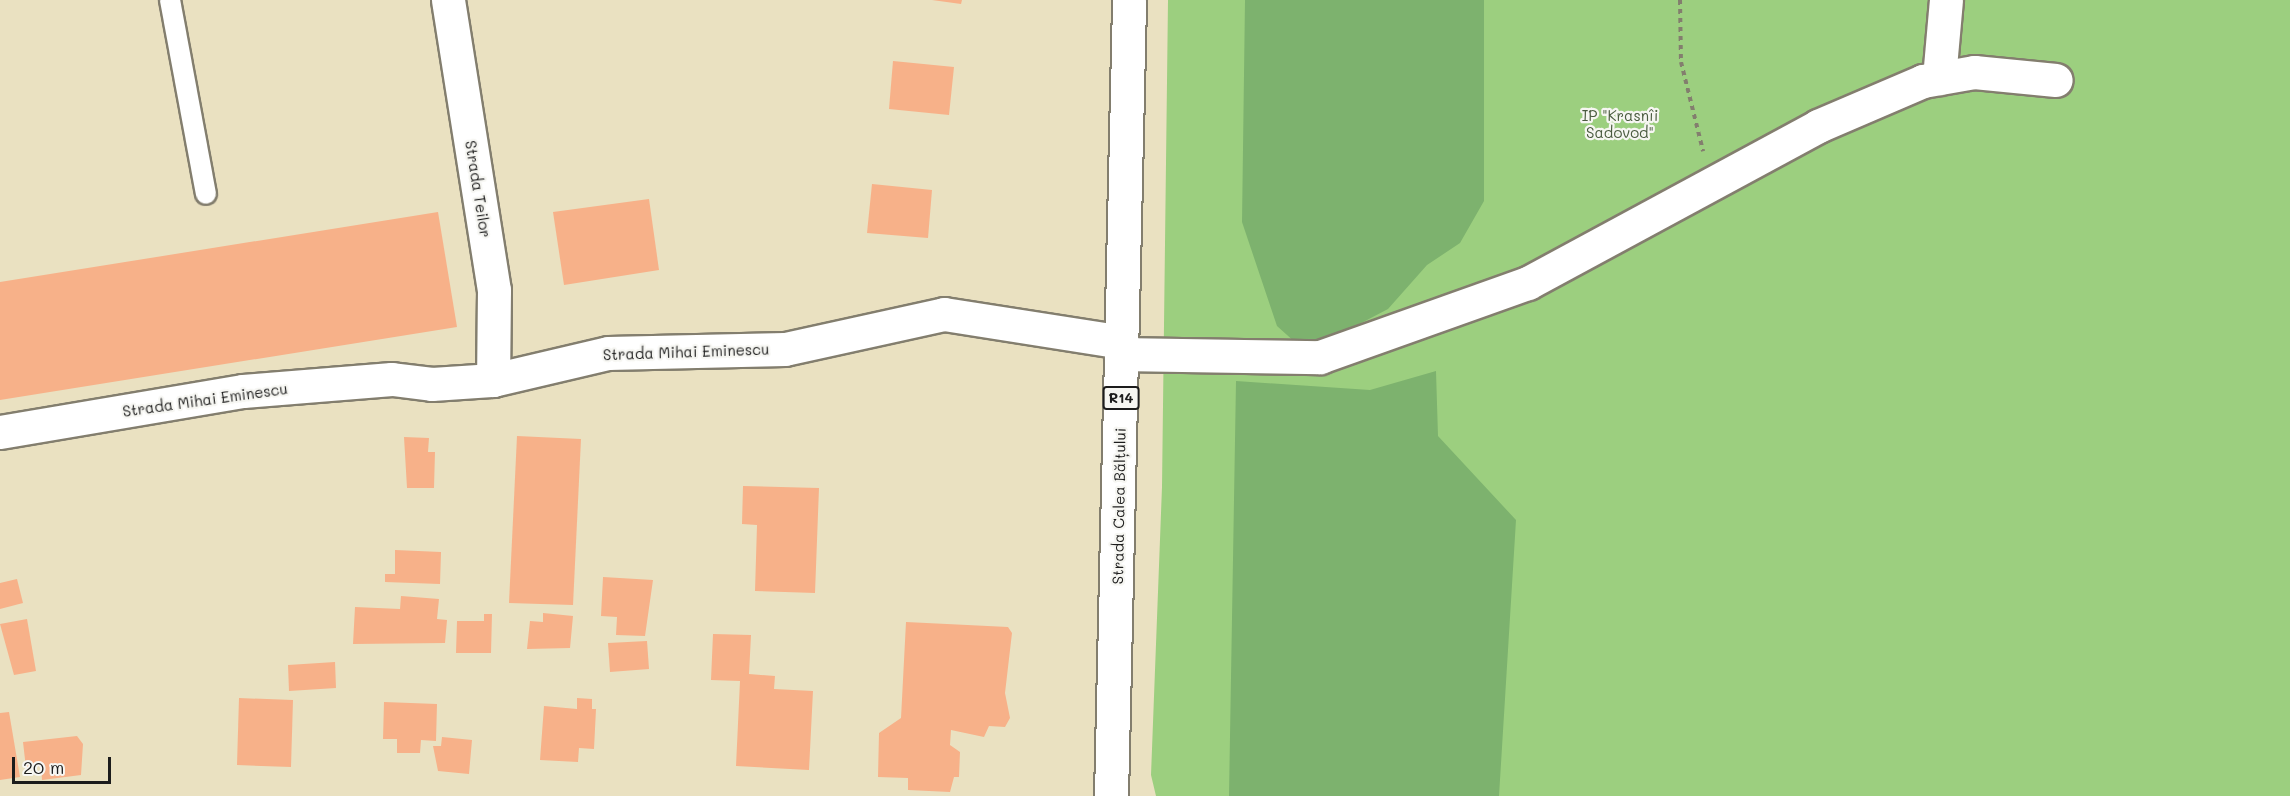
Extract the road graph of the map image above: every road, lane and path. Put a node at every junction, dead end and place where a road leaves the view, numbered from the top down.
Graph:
1 (170, 0) edge
2 (448, 0) edge
3 (1129, 0) edge
4 (1680, 0) edge
5 (1946, 0) edge
6 (1939, 78) junction
7 (2056, 80) dead end
8 (1712, 183) junction
9 (206, 194) dead end
10 (1121, 348) junction
11 (493, 380) junction
12 (0, 432) edge
13 (1111, 796) edge

1 - 9 lane
2 - 11 street, Strada Teilor
3 - 10 street, Strada Calea Bălțului / R14
4 - 8 path
5 - 6 street
6 - 7 street, Strada Mihai Eminescu
6 - 8 street, Strada Mihai Eminescu
8 - 10 street, Strada Mihai Eminescu
10 - 11 street, Strada Mihai Eminescu
10 - 13 street, Strada Calea Bălțului / R14
11 - 12 street, Strada Mihai Eminescu

